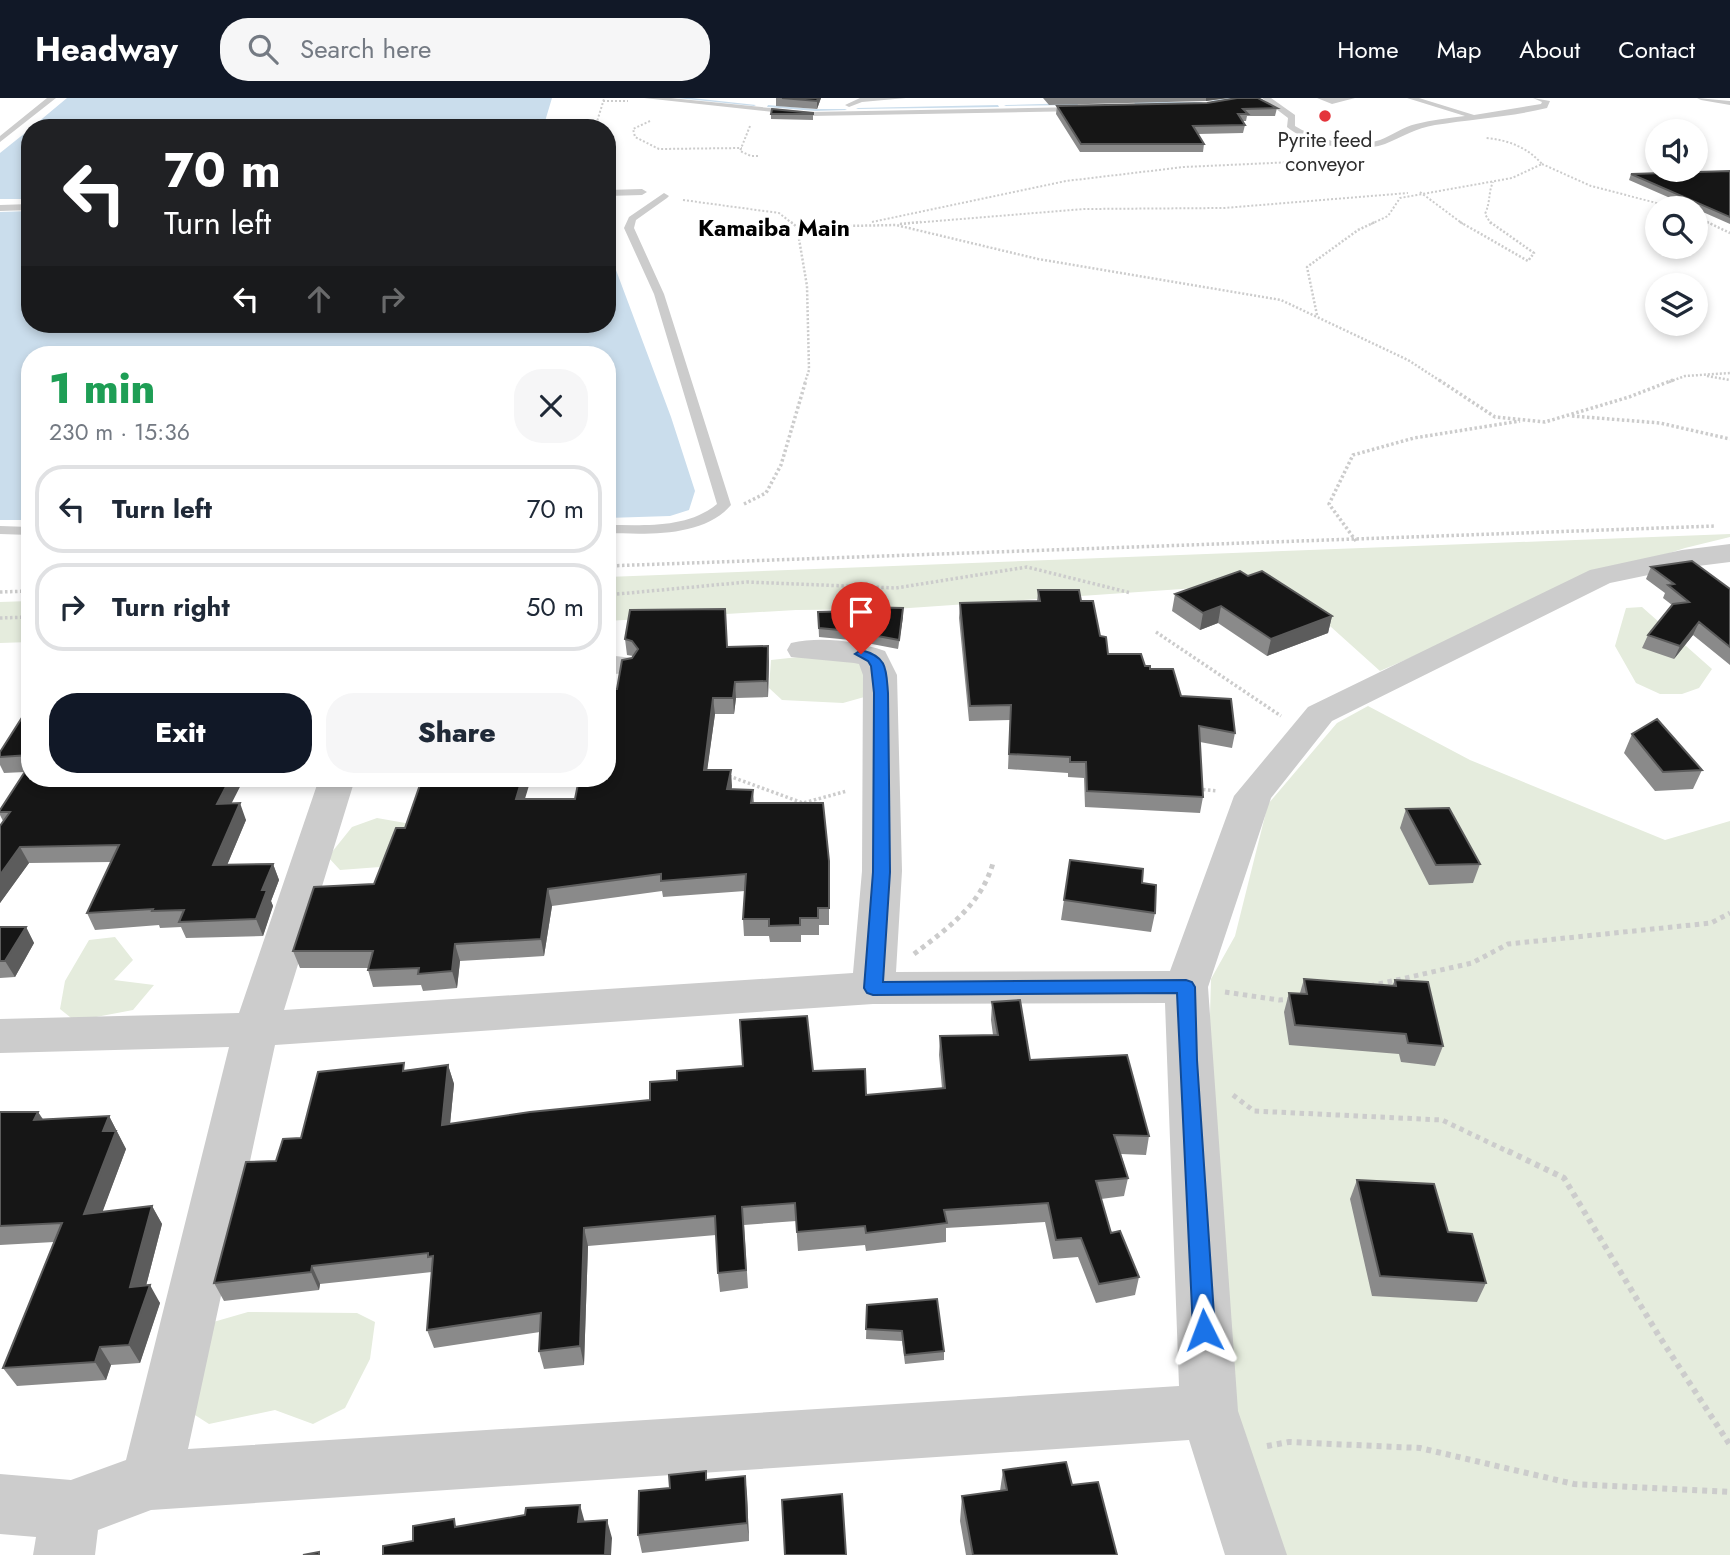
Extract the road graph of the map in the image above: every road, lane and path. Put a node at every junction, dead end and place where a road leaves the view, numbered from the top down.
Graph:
1 (52, 98) edge
2 (604, 98) edge
3 (648, 98) edge
4 (754, 98) edge
5 (902, 98) edge
6 (993, 98) edge
7 (1266, 98) edge
8 (1321, 98) edge
9 (1351, 98) edge
10 (1411, 98) edge
11 (1537, 98) edge
12 (1701, 98) edge
13 (1730, 103) edge
14 (1096, 108) edge
15 (757, 109) junction
16 (999, 111) junction
17 (850, 113) junction
18 (1474, 117) junction
19 (26, 119) edge
20 (598, 119) edge
21 (650, 121) dead end
22 (21, 123) edge
23 (1479, 137) dead end
24 (0, 140) edge
25 (1375, 144) junction
26 (742, 148) junction
27 (760, 156) dead end
28 (1542, 164) junction
29 (1493, 181) junction
30 (642, 192) dead end
31 (1420, 192) junction
32 (616, 193) edge
33 (664, 196) joint
34 (1645, 200) edge
35 (21, 207) edge
36 (0, 208) edge
37 (1708, 223) edge
38 (864, 224) junction
39 (896, 225) junction
40 (797, 227) junction
41 (1730, 233) edge
42 (1317, 315) junction
43 (1730, 373) edge
44 (1699, 375) junction
45 (1730, 380) edge
46 (1567, 416) junction
47 (1528, 420) junction
48 (1730, 439) edge
49 (724, 505) junction
50 (616, 529) edge
51 (0, 530) edge
52 (21, 531) edge
53 (1724, 539) edge
54 (1357, 541) junction
55 (616, 566) edge
56 (21, 591) edge
57 (0, 592) edge
58 (1131, 593) dead end
59 (616, 594) edge
60 (21, 617) edge
61 (0, 618) edge
62 (1156, 632) dead end
63 (803, 650) dead end
64 (1305, 732) junction
65 (724, 775) edge
66 (881, 786) junction
67 (334, 787) edge
68 (1191, 788) edge
69 (1253, 796) junction
70 (993, 863) dead end
71 (1730, 913) edge
72 (1721, 918) junction
73 (1730, 922) edge
74 (1186, 987) junction
75 (1367, 987) edge
76 (873, 988) junction
77 (1304, 998) edge
78 (256, 1029) junction
79 (0, 1036) edge
80 (1188, 1060) junction
81 (1215, 1432) junction
82 (1730, 1445) edge
83 (152, 1481) junction
84 (1730, 1492) edge
85 (0, 1504) edge
86 (67, 1532) edge
87 (1256, 1555) edge

1 - 19 lane
2 - 20 path
3 - 15 lane
4 - 15 lane
5 - 17 lane
6 - 16 lane
7 - 25 lane
8 - 9 lane
10 - 18 lane
11 - 18 lane
12 - 13 lane
14 - 16 lane
15 - 17 lane
15 - 26 path
16 - 17 lane
18 - 25 lane
21 - 26 path
22 - 24 lane
23 - 28 path
25 - 38 path
26 - 27 path
28 - 29 path
28 - 34 path
29 - 31 path
29 - 31 path
30 - 32 lane
31 - 39 path
31 - 42 path
33 - 40 path
33 - 49 lane
35 - 36 lane
37 - 41 path
38 - 39 path
38 - 40 path
39 - 42 path
40 - 49 path
42 - 47 path
43 - 44 path
44 - 45 path
44 - 46 path
46 - 47 path
46 - 48 path
47 - 54 path
49 - 50 lane
51 - 52 lane
53 - 54 path
53 - 64 street
54 - 55 path
56 - 57 path
58 - 59 path
60 - 61 path
62 - 64 path
63 - 66 street
64 - 69 street
65 - 66 path
66 - 76 street
67 - 78 street
68 - 69 path
69 - 74 street
70 - 76 path
71 - 72 path
72 - 73 path
72 - 75 path
74 - 76 street
74 - 77 path
74 - 80 street
76 - 78 street
78 - 79 street
78 - 83 street
80 - 81 street
80 - 82 path
81 - 83 street
81 - 84 path
81 - 87 street
83 - 86 street
85 - 86 street

